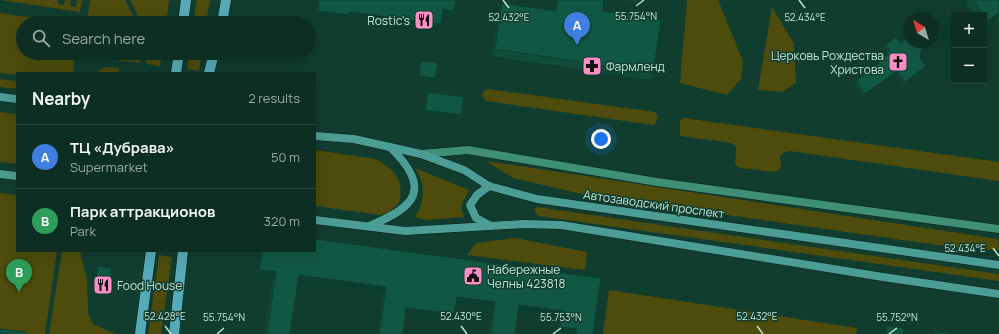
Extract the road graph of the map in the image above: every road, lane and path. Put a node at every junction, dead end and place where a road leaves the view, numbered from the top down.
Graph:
1 (186, 0) edge
2 (226, 0) edge
3 (184, 16) edge
4 (223, 16) edge
5 (178, 60) edge
6 (212, 60) edge
7 (176, 72) edge
8 (209, 72) edge
9 (0, 97) edge
10 (16, 99) edge
11 (316, 136) edge
12 (389, 146) junction
13 (422, 154) junction
14 (0, 174) edge
15 (16, 176) edge
16 (489, 186) junction
17 (316, 220) edge
18 (491, 226) junction
19 (366, 227) junction
20 (999, 229) edge
21 (151, 252) edge
22 (183, 252) edge
23 (999, 265) edge
24 (999, 294) edge
25 (140, 334) edge
26 (174, 334) edge

1 - 3 main road
2 - 4 main road
5 - 7 main road
6 - 8 main road
9 - 10 street
11 - 12 street, Автозаводский проспект
12 - 13 street, Автозаводский проспект
12 - 19 street
13 - 16 street, Автозаводский проспект
13 - 20 street
14 - 15 street
16 - 18 street
16 - 23 street, Автозаводский проспект
17 - 19 street
18 - 19 street
18 - 24 street
21 - 25 main road
22 - 26 main road

